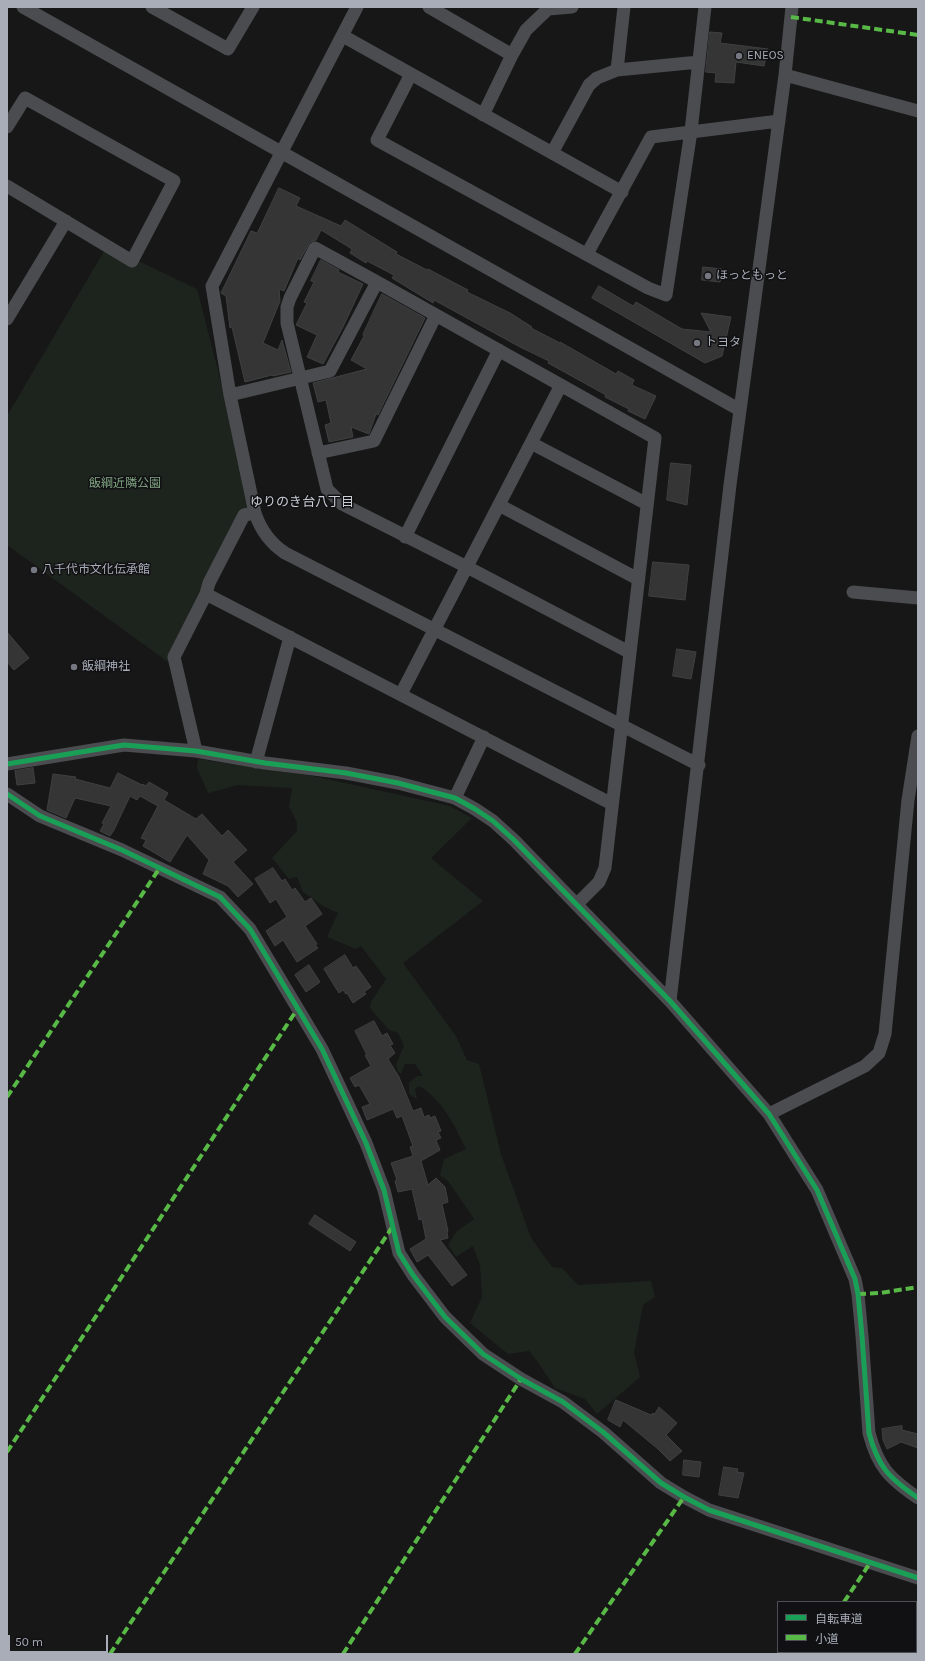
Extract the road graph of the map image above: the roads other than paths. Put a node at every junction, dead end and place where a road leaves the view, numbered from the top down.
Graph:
1 (23, 7) edge
2 (152, 7) edge
3 (253, 7) edge
4 (357, 7) edge
5 (429, 7) edge
6 (572, 7) edge
7 (624, 7) edge
8 (706, 7) edge
9 (792, 7) edge
10 (445, 11) edge
11 (343, 36) junction
12 (512, 55) junction
13 (699, 62) junction
14 (617, 70) junction
15 (410, 74) junction
16 (785, 75) junction
17 (918, 111) edge
18 (483, 115) junction
19 (779, 121) junction
20 (7, 127) edge
21 (691, 131) junction
22 (282, 153) junction
23 (552, 153) junction
24 (7, 186) edge
25 (622, 192) junction
26 (66, 221) junction
27 (587, 254) junction
28 (377, 282) junction
29 (436, 315) junction
30 (7, 319) edge
31 (499, 350) junction
32 (301, 378) junction
33 (561, 385) junction
34 (230, 395) junction
35 (740, 410) junction
36 (531, 443) junction
37 (318, 453) junction
38 (647, 504) junction
39 (499, 505) junction
40 (255, 513) junction
41 (405, 537) junction
42 (467, 567) junction
43 (638, 579) junction
44 (853, 592) dead end
45 (206, 594) junction
46 (918, 598) edge
47 (434, 630) junction
48 (290, 637) junction
49 (629, 652) junction
50 (401, 694) junction
51 (622, 726) junction
52 (918, 736) edge
53 (484, 737) junction
54 (196, 751) junction
55 (256, 762) junction
56 (7, 764) edge
57 (699, 766) junction
58 (7, 794) edge
59 (455, 798) junction
60 (913, 801) edge
61 (612, 804) junction
62 (578, 904) junction
63 (670, 1001) junction
64 (769, 1114) junction
65 (918, 1498) edge
66 (918, 1578) edge

1 - 22 street
2 - 3 street
4 - 11 street
5 - 10 street
6 - 12 street
7 - 14 street
8 - 13 street
9 - 16 street
10 - 12 street
11 - 15 street
11 - 22 street
12 - 18 street
13 - 14 street
13 - 21 street
14 - 23 street
15 - 18 street
15 - 27 street
16 - 17 street
16 - 19 street
18 - 23 street
19 - 21 street
19 - 35 street
20 - 26 street
21 - 25 street
21 - 27 street
22 - 34 street
22 - 35 street
23 - 25 street
24 - 26 street
25 - 27 street
26 - 30 street
28 - 29 street
28 - 32 street
28 - 32 street
29 - 31 street
29 - 37 street
31 - 33 street
31 - 41 street
32 - 34 street
32 - 37 street
33 - 36 street
33 - 38 street
34 - 40 street
35 - 57 street
36 - 38 street
36 - 39 street
37 - 41 street
38 - 43 street
39 - 42 street
39 - 43 street
40 - 45 street
40 - 47 street
41 - 42 street
42 - 47 street
42 - 49 street
43 - 49 street
44 - 46 street
45 - 48 street
45 - 54 street
47 - 50 street
47 - 51 street
48 - 50 street
48 - 55 street
49 - 51 street
50 - 53 street
51 - 57 street
51 - 61 street
52 - 60 street
53 - 59 street
53 - 61 street
54 - 55 street
54 - 56 street
55 - 59 street
57 - 63 street
58 - 66 street
59 - 62 street
60 - 64 street
61 - 62 street
62 - 63 street
63 - 64 street
64 - 65 street

